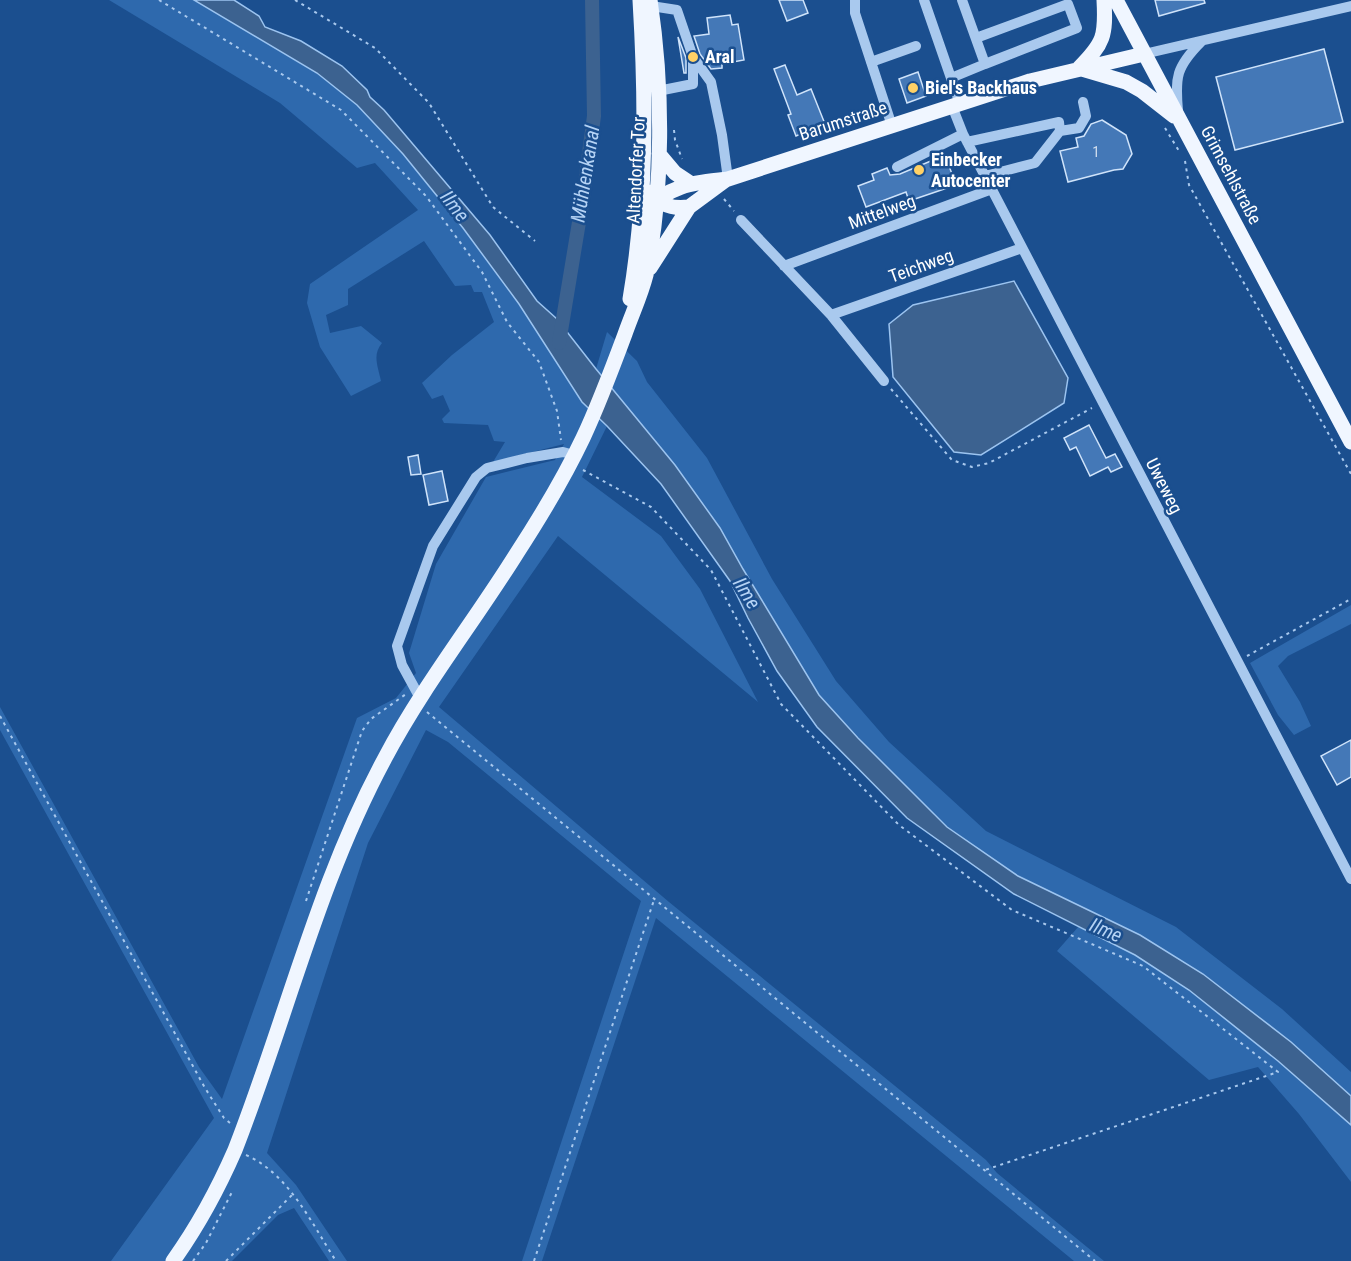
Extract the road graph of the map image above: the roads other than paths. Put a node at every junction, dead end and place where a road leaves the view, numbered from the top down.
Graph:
1 (855, 0) edge
2 (924, 0) edge
3 (962, 0) edge
4 (1104, 0) edge
5 (1116, 0) edge
6 (647, 2) edge
7 (1348, 5) edge
8 (976, 39) junction
9 (1201, 42) junction
10 (916, 46) dead end
11 (1144, 54) junction
12 (693, 57) junction
13 (871, 62) junction
14 (985, 64) junction
15 (1079, 69) junction
16 (951, 78) junction
17 (658, 91) junction
18 (1083, 102) dead end
19 (956, 105) junction
20 (1179, 120) junction
21 (892, 126) junction
22 (1060, 131) junction
23 (965, 138) junction
24 (659, 154) junction
25 (897, 167) dead end
26 (985, 176) junction
27 (728, 178) junction
28 (644, 182) junction
29 (690, 183) junction
30 (992, 189) junction
31 (656, 199) junction
32 (689, 207) junction
33 (642, 213) junction
34 (741, 220) road end
35 (1022, 248) junction
36 (784, 266) junction
37 (646, 276) junction
38 (831, 315) junction
39 (624, 337) junction
40 (884, 381) road end
41 (1351, 442) edge
42 (569, 457) junction
43 (420, 698) junction
44 (1351, 879) edge
45 (173, 1261) edge

1 - 13 street
2 - 16 street, Uweweg
3 - 8 street
4 - 15 main road
5 - 11 main road, Grimsehlstraße
6 - 12 street
6 - 17 main road, Altendorfer Tor
6 - 28 main road, Altendorfer Tor
7 - 9 street
8 - 14 street
8 - 14 street
9 - 11 street
9 - 20 street
10 - 13 street
11 - 15 main road, Barumstraße
11 - 20 main road, Grimsehlstraße
12 - 17 street
12 - 27 street
13 - 21 street
14 - 16 street
15 - 19 main road, Barumstraße
15 - 20 main road
16 - 19 street, Uweweg
17 - 24 main road, Altendorfer Tor
18 - 22 street
19 - 21 main road, Barumstraße
19 - 23 street, Uweweg
20 - 41 main road, Grimsehlstraße
21 - 27 main road, Barumstraße
22 - 23 street
22 - 26 street
23 - 25 street
23 - 26 street, Uweweg
24 - 29 main road
24 - 31 main road, Altendorfer Tor
26 - 30 street, Uweweg
27 - 29 main road, Barumstraße
27 - 32 main road, Barumstraße
28 - 31 main road
28 - 33 main road, Altendorfer Tor
29 - 31 main road, Barumstraße
30 - 35 street, Uweweg
30 - 36 street, Mittelweg
31 - 32 main road
31 - 33 main road, Barumstraße
31 - 37 main road, Altendorfer Tor
32 - 37 main road, Barumstraße
33 - 39 main road, Altendorfer Tor
34 - 36 street
35 - 38 street, Teichweg
35 - 44 street, Uweweg
36 - 38 street
37 - 39 main road, Altendorfer Tor
38 - 40 street
39 - 42 main road, Altendorfer Tor
42 - 43 main road, Altendorfer Tor
42 - 43 street
43 - 45 main road, Altendorfer Tor

